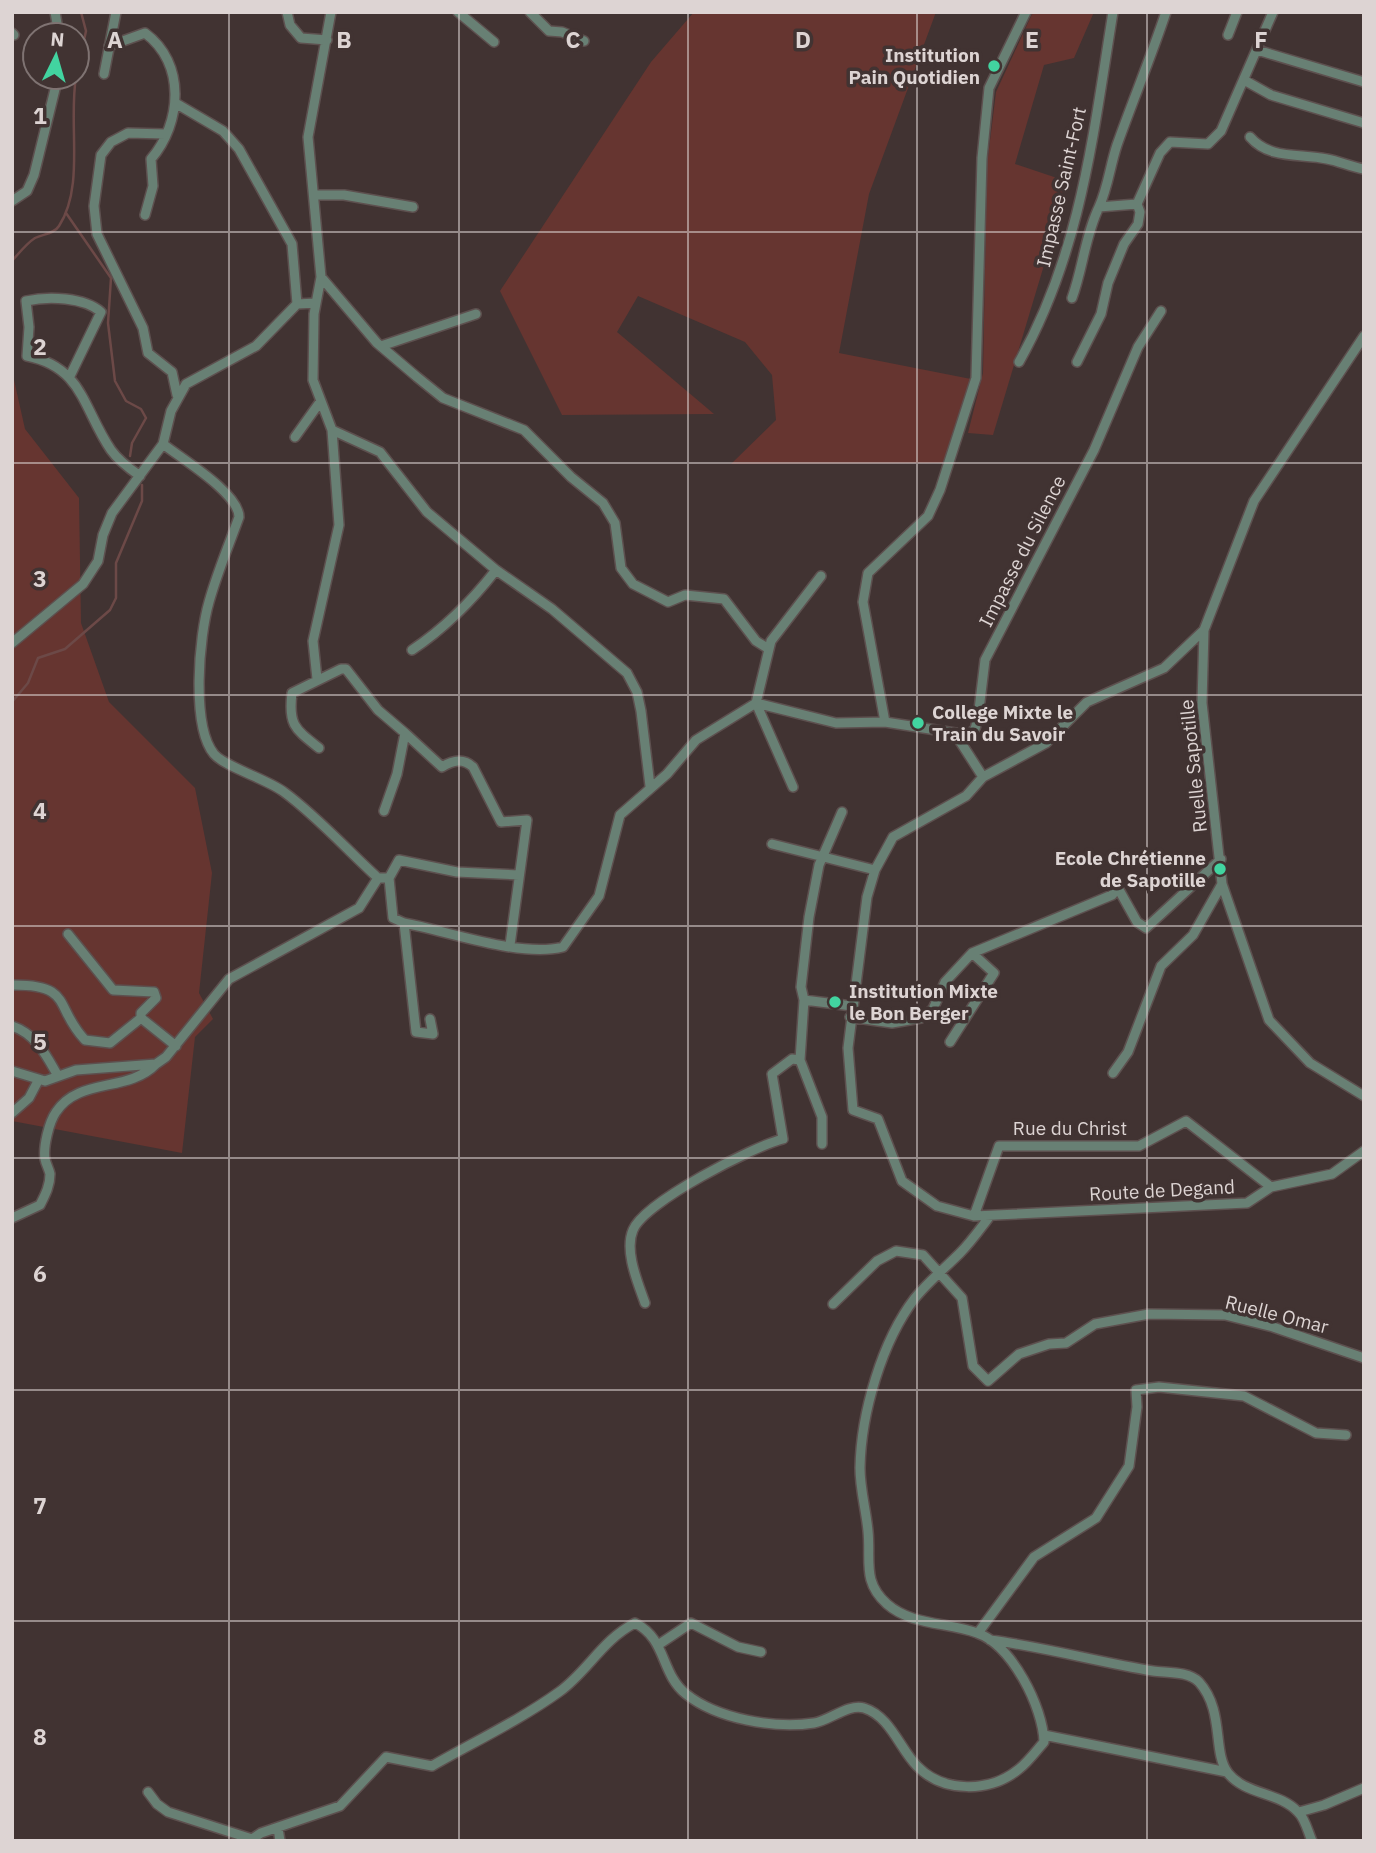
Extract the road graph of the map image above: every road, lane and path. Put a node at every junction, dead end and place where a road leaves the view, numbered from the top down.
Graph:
1 (116, 12) edge
2 (287, 12) edge
3 (331, 12) edge
4 (458, 12) edge
5 (530, 12) edge
6 (1026, 12) edge
7 (1113, 12) edge
8 (1166, 12) edge
9 (1237, 12) edge
10 (1273, 12) edge
11 (1228, 36) dead end
12 (327, 40) junction
13 (584, 41) dead end
14 (494, 42) dead end
15 (109, 46) junction
16 (1257, 50) junction
17 (104, 74) dead end
18 (1244, 80) junction
19 (1364, 82) edge
20 (55, 91) edge
21 (177, 104) junction
22 (1364, 124) edge
23 (165, 134) junction
24 (1250, 137) dead end
25 (1364, 169) edge
26 (315, 195) junction
27 (12, 201) edge
28 (1137, 204) junction
29 (412, 207) dead end
30 (1099, 207) junction
31 (145, 215) dead end
32 (321, 277) junction
33 (1072, 298) dead end
34 (316, 303) junction
35 (297, 304) junction
36 (1161, 311) dead end
37 (476, 314) dead end
38 (1364, 336) edge
39 (381, 346) junction
40 (1019, 362) dead end
41 (1077, 362) dead end
42 (70, 376) junction
43 (177, 395) junction
44 (320, 402) junction
45 (332, 430) junction
46 (295, 437) dead end
47 (163, 444) junction
48 (140, 476) junction
49 (496, 570) junction
50 (821, 576) dead end
51 (1204, 629) junction
52 (12, 643) edge
53 (769, 649) junction
54 (412, 650) dead end
55 (317, 679) junction
56 (756, 703) junction
57 (885, 722) junction
58 (405, 733) junction
59 (956, 735) junction
60 (318, 748) dead end
61 (983, 777) junction
62 (650, 786) junction
63 (793, 787) dead end
64 (384, 811) dead end
65 (842, 812) dead end
66 (772, 844) dead end
67 (824, 856) junction
68 (1221, 859) junction
69 (875, 870) junction
70 (519, 875) junction
71 (378, 878) junction
72 (389, 878) junction
73 (1222, 884) junction
74 (404, 923) junction
75 (68, 934) dead end
76 (510, 945) junction
77 (972, 953) junction
78 (14, 985) edge
79 (804, 1000) junction
80 (852, 1006) junction
81 (850, 1017) junction
82 (141, 1018) junction
83 (430, 1019) dead end
84 (12, 1026) edge
85 (950, 1042) dead end
86 (176, 1046) junction
87 (800, 1060) junction
88 (156, 1064) junction
89 (12, 1071) edge
90 (1113, 1073) dead end
91 (58, 1076) junction
92 (38, 1081) junction
93 (1364, 1096) edge
94 (12, 1113) edge
95 (822, 1144) dead end
96 (1364, 1151) edge
97 (1271, 1186) junction
98 (974, 1216) junction
99 (990, 1216) junction
100 (12, 1218) edge
101 (941, 1272) junction
102 (645, 1303) dead end
103 (833, 1304) dead end
104 (1364, 1358) edge
105 (1346, 1436) dead end
106 (978, 1633) junction
107 (989, 1640) junction
108 (659, 1645) junction
109 (761, 1652) dead end
110 (1044, 1734) junction
111 (1227, 1772) junction
112 (1364, 1788) edge
113 (148, 1792) dead end
114 (1299, 1812) junction
115 (278, 1828) junction
116 (251, 1840) edge
117 (280, 1841) edge
118 (1312, 1841) edge

1 - 15 street
2 - 12 street
3 - 12 street
4 - 14 street
5 - 13 street
6 - 57 street
7 - 40 street, Impasse Saint-Fort
8 - 30 street
9 - 11 street
10 - 16 street
12 - 26 street
15 - 17 street
15 - 21 street
16 - 18 street
16 - 19 street
18 - 22 street
18 - 28 street
20 - 27 street
21 - 23 street
21 - 35 street
23 - 31 street
23 - 43 street
24 - 25 street
26 - 29 street
26 - 32 street
28 - 30 street
28 - 41 street
30 - 33 street
32 - 34 street
32 - 39 street
34 - 35 street
34 - 44 street
35 - 43 street
36 - 59 street, Impasse du Silence
37 - 39 street
38 - 51 street, Ruelle Sapotille
39 - 53 street
42 - 42 street
42 - 48 street
43 - 47 street
44 - 45 street
44 - 46 street
45 - 49 street
45 - 55 street
47 - 48 street
47 - 71 street
48 - 52 street
49 - 54 street
49 - 62 street
50 - 53 street
51 - 61 street
51 - 68 street, Ruelle Sapotille
53 - 56 street
55 - 58 street
55 - 60 street
56 - 57 street
56 - 62 street
56 - 63 street
57 - 59 street
58 - 64 street
58 - 70 street
59 - 61 street
61 - 69 street
62 - 76 street
65 - 67 street
66 - 67 street
67 - 69 street
67 - 79 street
68 - 73 street, Ruelle Sapotille
68 - 77 street
69 - 80 street
70 - 72 street
70 - 76 street
71 - 72 street
71 - 86 street
72 - 74 street
73 - 90 street
73 - 93 street, Ruelle Sapotille
74 - 76 street
74 - 83 street
75 - 82 street
77 - 81 street
77 - 85 street
78 - 82 street
79 - 80 street
79 - 87 street
80 - 81 street
81 - 98 street, Route de Degand
82 - 86 street
84 - 91 street
86 - 88 street
87 - 95 street
87 - 102 street
88 - 91 street
88 - 100 street
89 - 92 street
91 - 92 street
92 - 94 street
96 - 97 street, Route de Degand
97 - 98 street, Rue du Christ
97 - 99 street, Route de Degand
98 - 99 street, Route de Degand
99 - 101 street
101 - 103 street
101 - 104 street, Ruelle Omar
101 - 106 street
105 - 106 street
106 - 107 street
107 - 110 street
107 - 111 street
108 - 109 street
108 - 110 street
108 - 115 street
110 - 111 street
111 - 114 street
112 - 114 street
113 - 116 street
114 - 118 street
115 - 116 street
115 - 117 street

